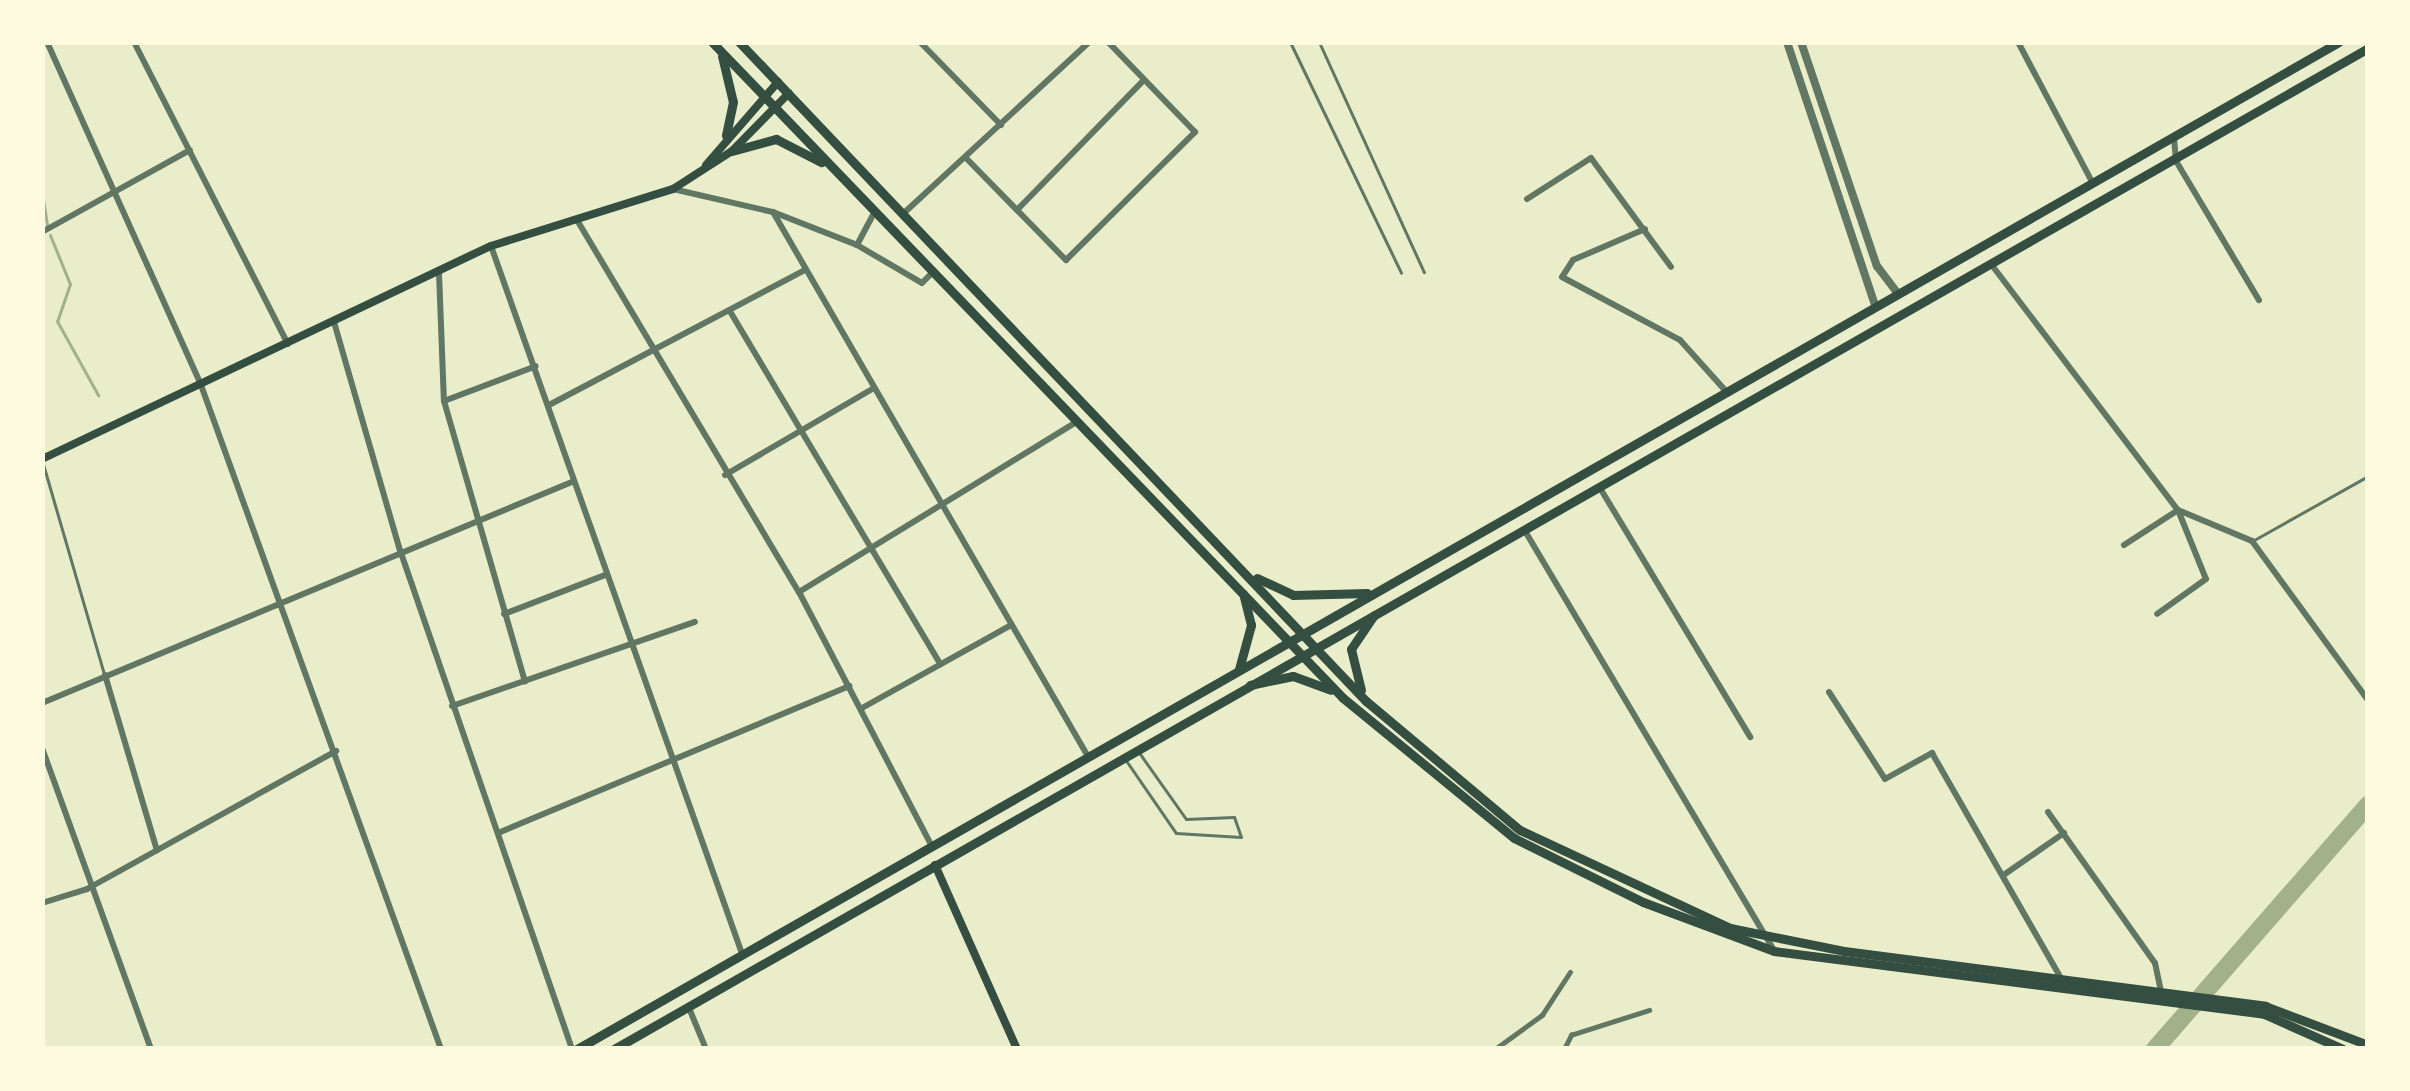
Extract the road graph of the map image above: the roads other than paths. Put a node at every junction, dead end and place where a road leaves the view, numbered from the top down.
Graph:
1 (47, 42) edge
2 (134, 42) edge
3 (740, 42) edge
4 (920, 42) edge
5 (1089, 42) edge
6 (1108, 42) edge
7 (1290, 42) edge
8 (1319, 42) edge
9 (1787, 42) edge
10 (1801, 42) edge
11 (2018, 42) edge
12 (2339, 42) edge
13 (717, 46) edge
14 (2368, 48) edge
15 (1143, 81) junction
16 (778, 82) junction
17 (1818, 88) junction
18 (789, 93) junction
19 (1805, 93) junction
20 (764, 96) junction
21 (775, 107) junction
22 (1001, 125) junction
23 (726, 135) junction
24 (2174, 138) junction
25 (190, 150) junction
26 (733, 151) junction
27 (966, 158) junction
28 (2176, 161) junction
29 (705, 166) junction
30 (835, 171) junction
31 (2093, 185) junction
32 (673, 189) junction
33 (111, 193) junction
34 (1527, 199) dead end
35 (1018, 209) junction
36 (875, 211) junction
37 (773, 212) junction
38 (905, 212) junction
39 (575, 217) junction
40 (1645, 230) junction
41 (42, 232) edge
42 (857, 244) junction
43 (491, 246) junction
44 (1991, 264) junction
45 (1671, 267) dead end
46 (805, 270) junction
47 (935, 271) junction
48 (1424, 272) dead end
49 (439, 273) junction
50 (1401, 273) dead end
51 (1898, 294) junction
52 (2259, 300) dead end
53 (1875, 305) junction
54 (731, 313) junction
55 (334, 322) junction
56 (288, 344) junction
57 (652, 355) junction
58 (536, 367) junction
59 (201, 386) junction
60 (873, 388) junction
61 (1724, 388) junction
62 (1074, 389) junction
63 (1062, 400) junction
64 (444, 401) junction
65 (549, 405) junction
66 (1081, 420) junction
67 (800, 431) junction
68 (1120, 438) junction
69 (1100, 439) junction
70 (42, 460) edge
71 (725, 475) junction
72 (2368, 476) edge
73 (574, 481) junction
74 (1599, 488) junction
75 (944, 507) junction
76 (2178, 510) junction
77 (475, 520) junction
78 (1524, 530) junction
79 (2252, 541) junction
80 (2124, 544) dead end
81 (400, 550) junction
82 (872, 550) junction
83 (1246, 572) junction
84 (605, 574) junction
85 (1241, 588) junction
86 (1378, 591) junction
87 (799, 592) junction
88 (280, 599) junction
89 (1382, 607) junction
90 (504, 614) junction
91 (2157, 614) dead end
92 (695, 622) dead end
93 (1011, 625) junction
94 (1304, 634) junction
95 (630, 644) junction
96 (1289, 644) junction
97 (1314, 645) junction
98 (1299, 653) junction
99 (940, 664) junction
100 (1238, 669) junction
101 (105, 675) junction
102 (525, 682) junction
103 (849, 686) junction
104 (1233, 690) junction
105 (1829, 692) dead end
106 (1343, 698) junction
107 (2368, 700) edge
108 (1366, 701) junction
109 (42, 703) edge
110 (452, 706) junction
111 (862, 708) junction
112 (1750, 737) dead end
113 (1136, 747) junction
114 (42, 748) edge
115 (336, 751) junction
116 (1086, 754) junction
117 (1123, 755) junction
118 (674, 765) junction
119 (2048, 812) dead end
120 (497, 833) junction
121 (2063, 833) junction
122 (932, 846) junction
123 (157, 850) junction
124 (934, 866) junction
125 (2005, 874) junction
126 (87, 889) junction
127 (42, 903) edge
128 (1768, 938) junction
129 (741, 951) junction
130 (1774, 951) junction
131 (1570, 972) dead end
132 (2063, 982) junction
133 (2162, 995) junction
134 (2184, 1001) junction
135 (2208, 1003) junction
136 (689, 1006) junction
137 (1649, 1010) dead end
138 (2368, 1045) edge
139 (152, 1049) edge
140 (441, 1049) edge
141 (574, 1049) edge
142 (614, 1049) edge
143 (706, 1049) edge
144 (1017, 1049) edge
145 (1495, 1049) edge
146 (1564, 1049) edge
147 (2343, 1049) edge

1 - 33 street
2 - 25 street
3 - 16 main road
4 - 22 street
5 - 22 street
6 - 15 street
7 - 50 lane
8 - 48 lane
9 - 19 street
10 - 17 street
11 - 31 street
12 - 24 main road
13 - 20 main road
13 - 23 main road
14 - 28 main road
15 - 35 street
15 - 35 street
16 - 18 main road
16 - 20 main road
17 - 19 street
17 - 51 street
18 - 21 main road
18 - 38 main road
19 - 53 street
20 - 21 main road
20 - 23 main road
21 - 26 main road
21 - 30 main road
22 - 27 street
23 - 29 main road
24 - 28 street
24 - 31 main road
25 - 33 street
25 - 56 street
26 - 29 main road
26 - 30 main road
27 - 35 street
27 - 38 street
28 - 44 main road
28 - 52 street
29 - 32 main road
30 - 36 main road
31 - 51 main road
32 - 37 street
32 - 39 main road
33 - 41 street
33 - 59 street
34 - 40 street
36 - 42 street
36 - 47 main road
37 - 42 street
37 - 46 street
38 - 62 main road
39 - 43 main road
39 - 57 street
40 - 45 street
40 - 61 street
42 - 47 street
43 - 49 main road
43 - 58 street
44 - 74 main road
44 - 76 street
46 - 54 street
46 - 60 street
47 - 63 main road
49 - 55 main road
49 - 64 street
51 - 53 main road
53 - 61 main road
54 - 57 street
54 - 67 street
55 - 56 main road
55 - 81 street
56 - 59 main road
57 - 65 street
57 - 71 street
58 - 64 street
58 - 65 street
59 - 70 main road
59 - 88 street
60 - 67 street
60 - 75 street
61 - 86 main road
62 - 63 main road
62 - 68 main road
63 - 66 main road
64 - 77 street
65 - 73 street
66 - 69 main road
66 - 75 street
67 - 71 street
67 - 82 street
68 - 69 main road
68 - 83 main road
69 - 85 main road
70 - 101 lane
71 - 87 street
72 - 79 lane
73 - 77 street
73 - 84 street
74 - 78 main road
74 - 112 street
75 - 82 street
75 - 93 street
76 - 79 street
76 - 80 street
76 - 91 street
77 - 81 street
77 - 90 street
78 - 89 main road
78 - 128 street
79 - 107 street
81 - 88 street
81 - 110 street
82 - 87 street
82 - 99 street
83 - 86 main road
83 - 94 main road
84 - 90 street
84 - 95 street
85 - 96 main road
85 - 100 main road
86 - 94 main road
87 - 103 street
88 - 101 street
88 - 115 street
89 - 97 main road
89 - 108 main road
90 - 102 street
92 - 95 street
93 - 99 street
93 - 116 street
94 - 96 main road
94 - 97 main road
95 - 102 street
95 - 118 street
96 - 98 main road
96 - 100 main road
97 - 98 main road
97 - 108 main road
98 - 104 main road
98 - 106 main road
99 - 111 street
100 - 116 main road
101 - 109 street
101 - 123 street
102 - 110 street
103 - 111 street
103 - 118 street
104 - 106 main road
104 - 113 main road
105 - 125 street
106 - 130 main road
108 - 128 main road
110 - 120 street
111 - 122 street
113 - 117 main road
113 - 117 lane
114 - 126 street
115 - 123 street
115 - 140 street
116 - 122 main road
117 - 124 main road
118 - 120 street
118 - 129 street
119 - 121 street
120 - 141 street
121 - 125 street
121 - 133 street
122 - 129 main road
123 - 126 street
124 - 136 main road
124 - 144 main road
125 - 132 street
126 - 127 street
126 - 139 street
128 - 130 street
128 - 132 main road
129 - 141 main road
130 - 134 main road
131 - 145 street
132 - 133 main road
133 - 134 main road
134 - 135 main road
135 - 138 main road
135 - 147 main road
136 - 142 main road
136 - 143 street
137 - 146 street

